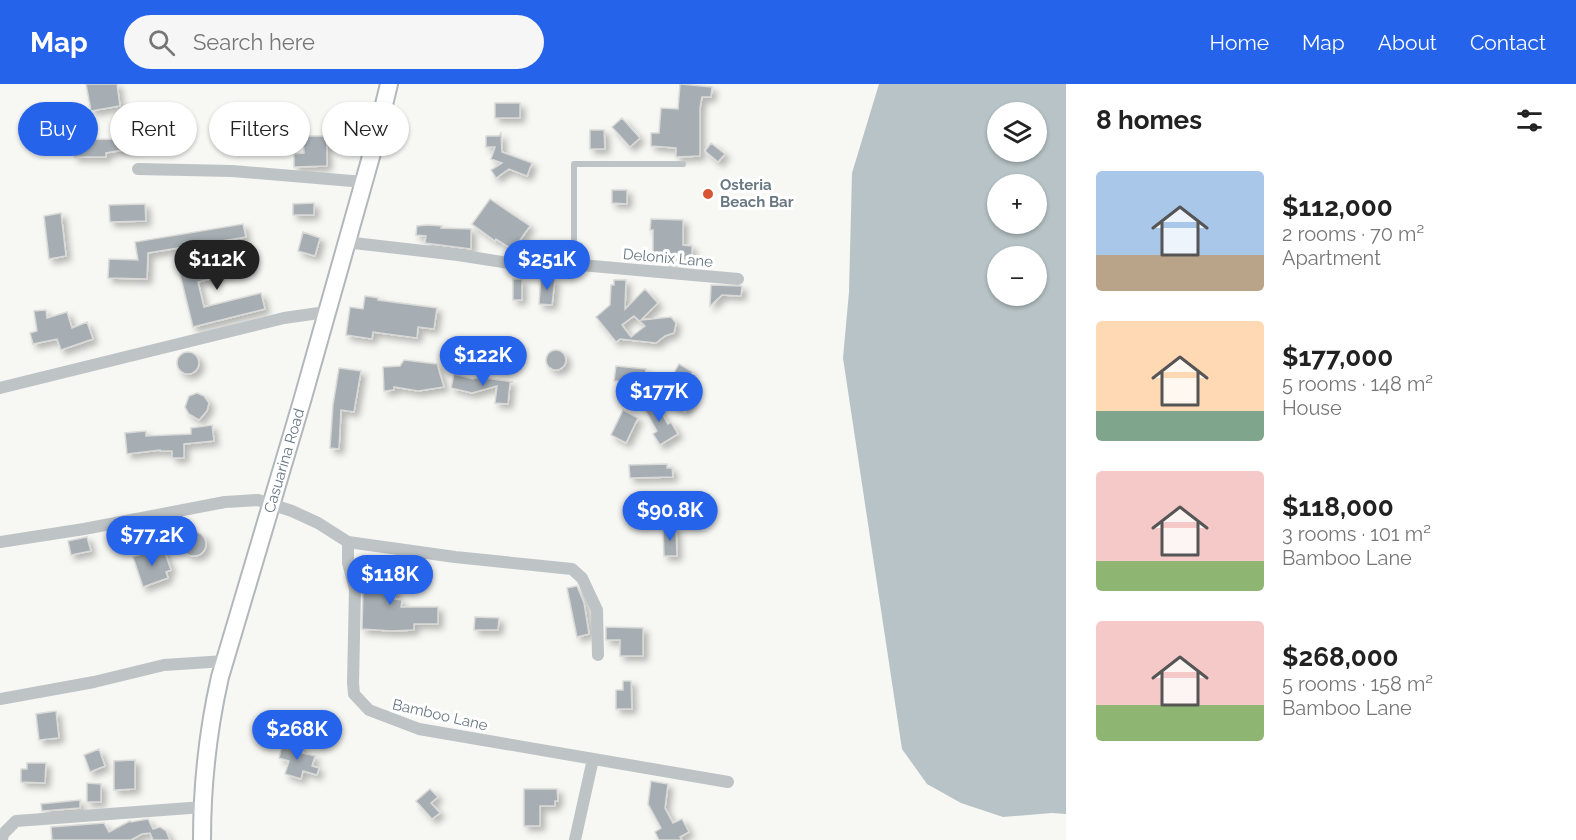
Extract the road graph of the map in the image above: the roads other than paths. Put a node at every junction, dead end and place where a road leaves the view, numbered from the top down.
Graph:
1 (389, 84) edge
2 (683, 164) dead end
3 (138, 169) dead end
4 (363, 182) junction
5 (345, 242) junction
6 (574, 265) junction
7 (738, 279) dead end
8 (326, 312) junction
9 (0, 388) edge
10 (271, 504) junction
11 (0, 529) edge
12 (4, 541) edge
13 (348, 542) junction
14 (598, 655) dead end
15 (225, 661) junction
16 (0, 699) edge
17 (593, 759) junction
18 (728, 782) dead end
19 (203, 807) junction
20 (2, 840) edge
21 (202, 840) edge
22 (575, 840) edge

1 - 4 street, Casuarina Road
2 - 6 lane
3 - 4 street
4 - 5 street, Casuarina Road
5 - 6 street, Delonix Lane
5 - 8 street, Casuarina Road
6 - 7 street, Delonix Lane
8 - 9 street
8 - 10 street, Casuarina Road
10 - 12 street
10 - 13 street
10 - 15 street, Casuarina Road
11 - 12 street
13 - 14 street
13 - 17 street, Bamboo Lane
15 - 16 street
15 - 19 street, Casuarina Road
17 - 18 street, Bamboo Lane
17 - 22 street
19 - 20 street
19 - 21 street, Casuarina Road

